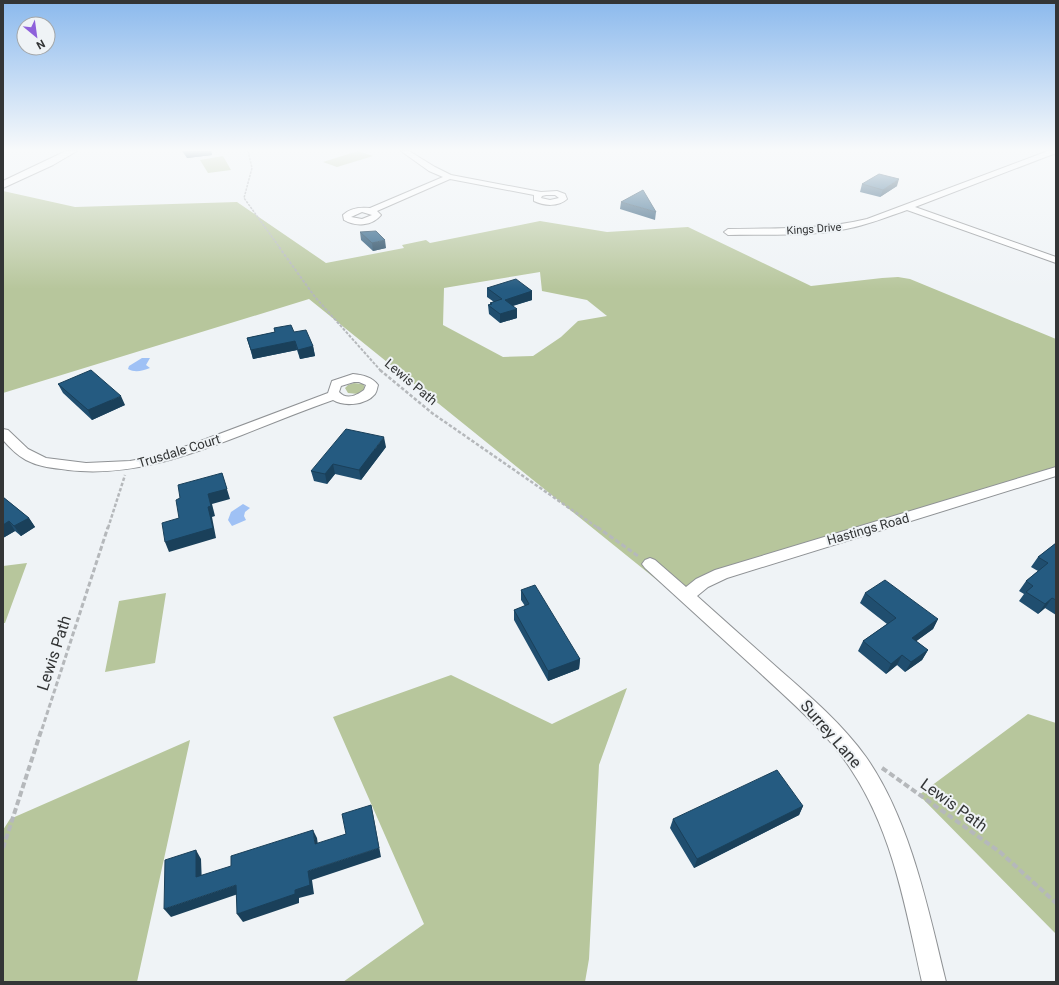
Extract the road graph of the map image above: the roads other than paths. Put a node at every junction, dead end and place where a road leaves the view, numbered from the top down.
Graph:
1 (404, 197) edge
2 (934, 197) edge
3 (908, 207) junction
4 (372, 211) dead end
5 (728, 232) dead end
6 (1056, 260) edge
7 (334, 395) dead end
8 (3, 433) edge
9 (1056, 471) edge
10 (650, 564) road end
11 (686, 596) junction
12 (934, 982) edge

1 - 4 street
2 - 3 street, Kings Drive
3 - 5 street, Kings Drive
3 - 6 street
7 - 8 street, Trusdale Court
9 - 11 street, Hastings Road
10 - 11 street, Surrey Lane
11 - 12 street, Surrey Lane

